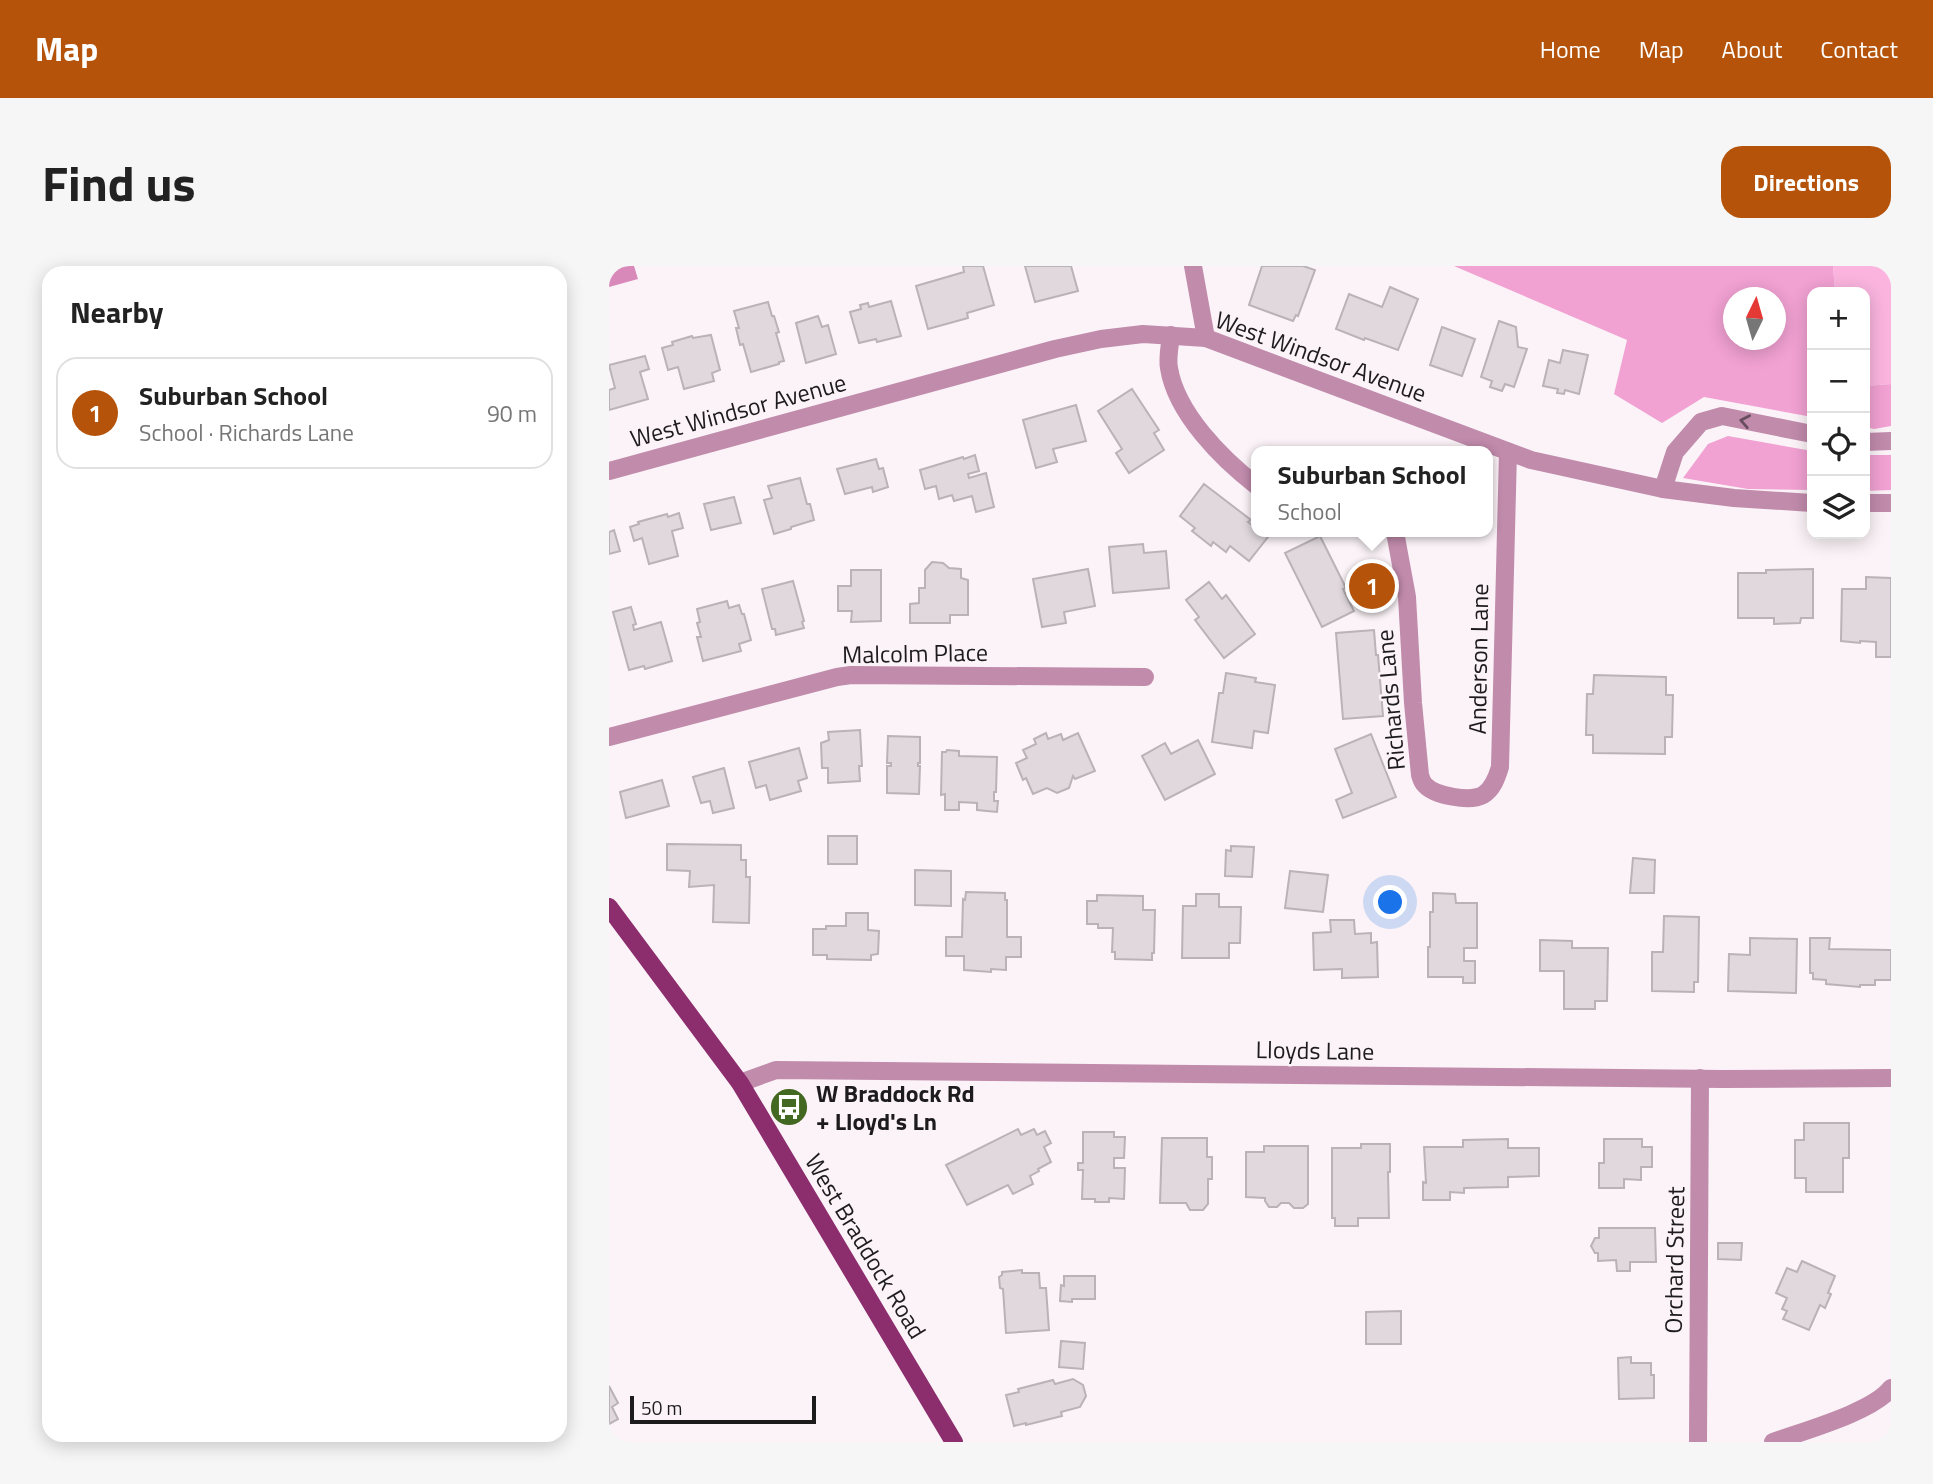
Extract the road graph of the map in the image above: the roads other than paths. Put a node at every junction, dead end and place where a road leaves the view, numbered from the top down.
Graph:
1 (1193, 266) edge
2 (1171, 335) junction
3 (1206, 338) junction
4 (1807, 433) edge
5 (1891, 440) edge
6 (1870, 442) edge
7 (1492, 446) edge
8 (1493, 446) edge
9 (1508, 452) junction
10 (609, 471) edge
11 (1251, 481) edge
12 (1663, 489) junction
13 (1807, 503) edge
14 (1870, 503) edge
15 (1891, 503) edge
16 (1396, 537) edge
17 (1145, 677) dead end
18 (609, 737) edge
19 (1459, 798) joint
20 (609, 907) edge
21 (1700, 1078) junction
22 (1891, 1078) edge
23 (740, 1083) junction
24 (1891, 1388) edge
25 (954, 1442) edge
26 (1697, 1442) edge
27 (1773, 1442) edge

1 - 3 street
2 - 3 street, West Windsor Avenue
2 - 10 street, West Windsor Avenue
2 - 11 street
3 - 7 street, West Windsor Avenue
4 -> 12 street
5 - 6 street
8 - 9 street, West Windsor Avenue
9 - 12 street, West Windsor Avenue
9 - 19 street, Anderson Lane
12 - 13 street, West Windsor Avenue
14 - 15 street
16 - 19 street, Richards Lane
17 - 18 street, Malcolm Place
20 - 23 main road, West Braddock Road
21 - 22 street, Lloyds Lane
21 - 23 street, Lloyds Lane
21 - 26 street, Orchard Street
23 - 25 main road, West Braddock Road
24 - 27 street

